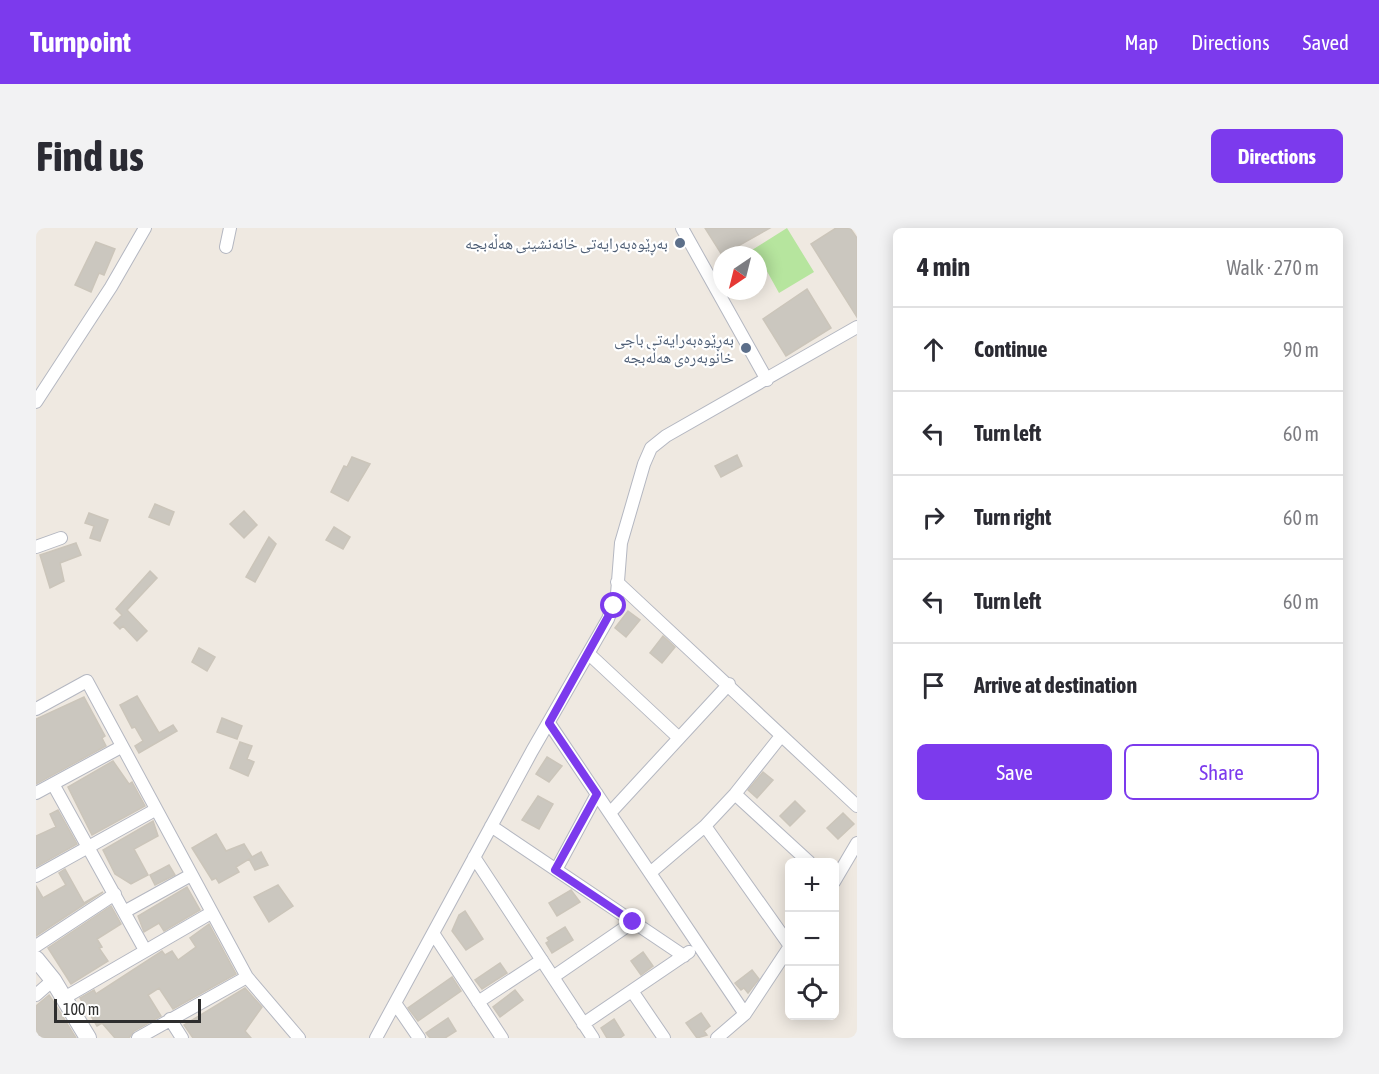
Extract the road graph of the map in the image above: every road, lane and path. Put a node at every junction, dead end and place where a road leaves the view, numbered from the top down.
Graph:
1 (145, 228) edge
2 (230, 228) edge
3 (682, 228) edge
4 (226, 247) dead end
5 (857, 327) edge
6 (767, 380) junction
7 (36, 402) edge
8 (61, 538) dead end
9 (36, 547) edge
10 (617, 582) junction
11 (589, 654) junction
12 (729, 684) junction
13 (36, 709) edge
14 (549, 723) junction
15 (781, 736) junction
16 (679, 738) junction
17 (121, 747) junction
18 (53, 784) junction
19 (36, 793) edge
20 (597, 794) junction
21 (735, 794) junction
22 (857, 806) edge
23 (155, 810) junction
24 (610, 813) junction
25 (491, 826) junction
26 (705, 826) junction
27 (857, 843) edge
28 (88, 847) junction
29 (474, 857) junction
30 (805, 858) edge
31 (555, 870) junction
32 (650, 873) junction
33 (839, 874) edge
34 (191, 875) junction
35 (36, 876) edge
36 (115, 894) junction
37 (124, 912) junction
38 (211, 913) junction
39 (633, 922) junction
40 (433, 933) junction
41 (785, 940) edge
42 (36, 946) edge
43 (699, 946) junction
44 (145, 950) junction
45 (785, 952) edge
46 (684, 956) junction
47 (36, 959) edge
48 (542, 960) junction
49 (247, 977) junction
50 (553, 977) junction
51 (53, 980) junction
52 (632, 991) junction
53 (36, 995) edge
54 (64, 999) junction
55 (478, 1002) junction
56 (395, 1003) junction
57 (745, 1014) junction
58 (170, 1019) junction
59 (583, 1024) junction
60 (88, 1038) edge
61 (138, 1038) edge
62 (182, 1038) edge
63 (299, 1038) edge
64 (376, 1038) edge
65 (418, 1038) edge
66 (502, 1038) edge
67 (593, 1038) edge
68 (664, 1038) edge
69 (717, 1038) edge

1 - 7 street
2 - 4 street
3 - 6 street
5 - 6 street
6 - 10 street
8 - 9 street
10 - 11 street
10 - 12 street
11 - 14 street
11 - 16 street
12 - 15 street
12 - 16 street
13 - 17 street
14 - 20 street
14 - 25 street
15 - 21 street
15 - 22 street
16 - 24 street
17 - 18 street
17 - 23 street
18 - 19 street
18 - 28 street
20 - 24 street
20 - 31 street
21 - 26 street
21 - 30 street
23 - 28 street
23 - 34 street
24 - 32 street
25 - 29 street
25 - 31 street
26 - 32 street
26 - 41 street
27 - 33 street
28 - 35 street
28 - 36 street
29 - 40 street
29 - 48 street
31 - 39 street
32 - 43 street
34 - 37 street
34 - 38 street
36 - 37 street
36 - 42 street
37 - 44 street
38 - 44 street
38 - 49 street
39 - 46 street
39 - 50 street
40 - 55 street
40 - 56 street
43 - 46 street
43 - 57 street
44 - 54 street
45 - 57 street
46 - 52 street
47 - 51 street
48 - 50 street
48 - 55 street
49 - 58 street
49 - 63 street
50 - 59 street
51 - 53 street
51 - 54 street
52 - 59 street
52 - 68 street
54 - 60 street
55 - 66 street
56 - 64 street
56 - 65 street
57 - 69 street
58 - 61 street
58 - 62 street
59 - 67 street

